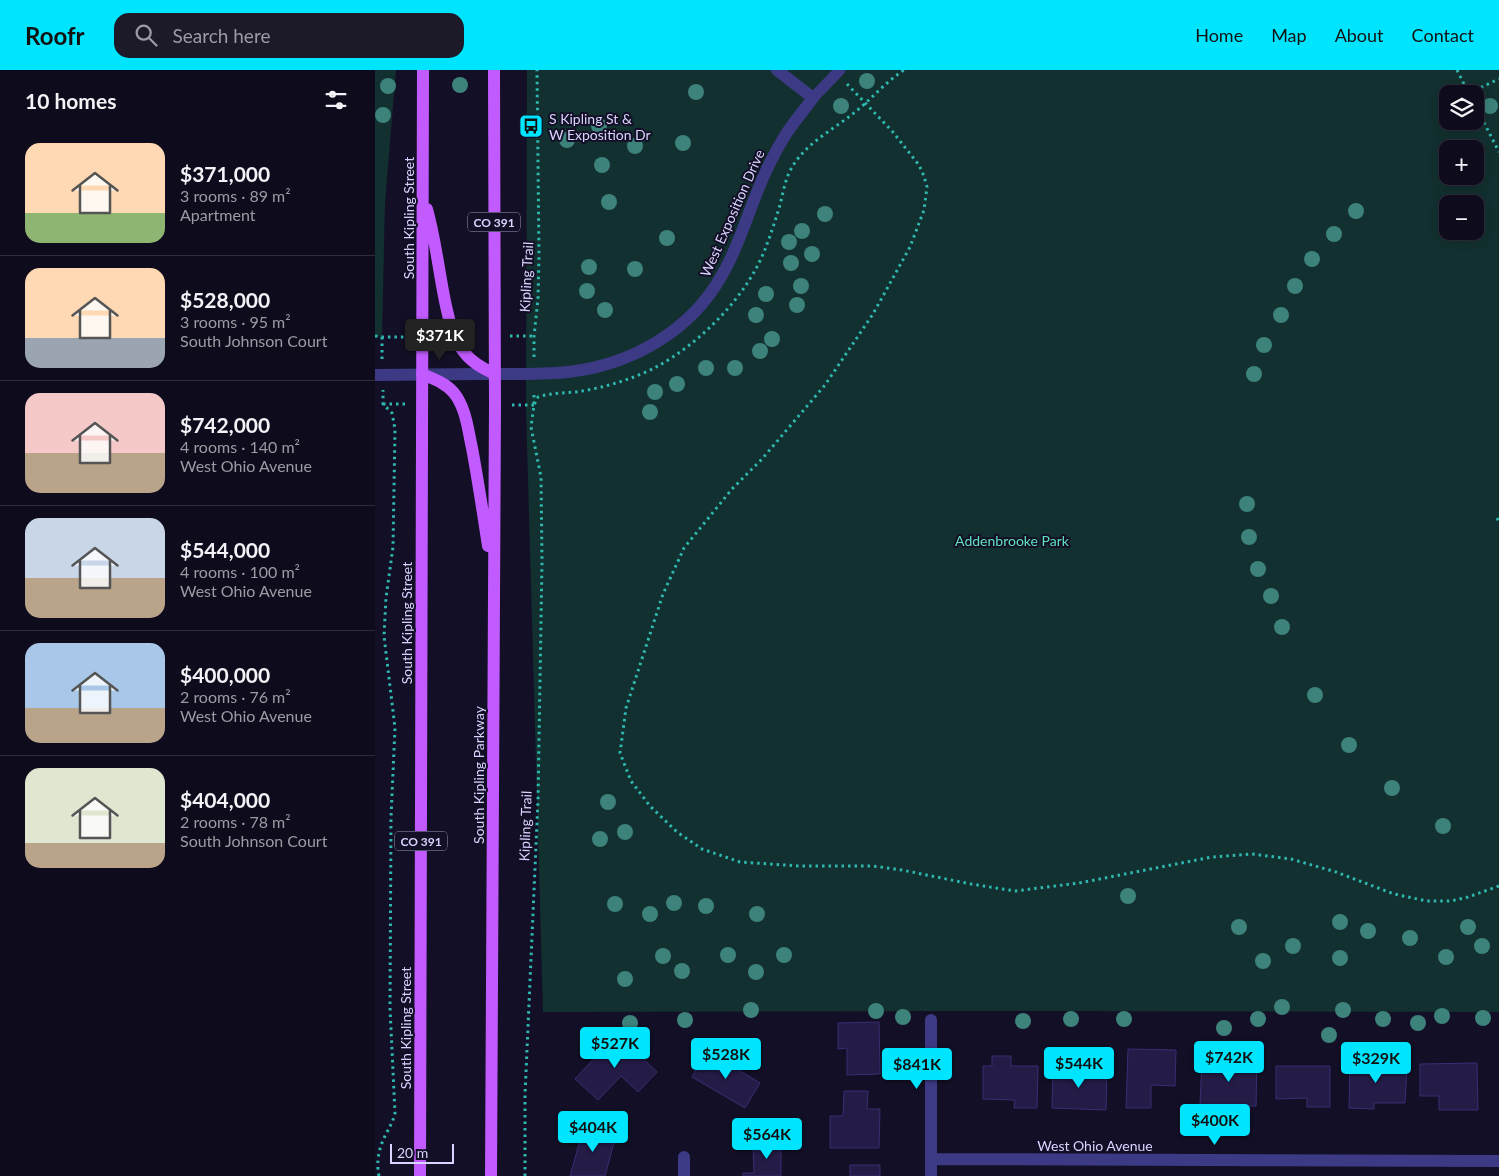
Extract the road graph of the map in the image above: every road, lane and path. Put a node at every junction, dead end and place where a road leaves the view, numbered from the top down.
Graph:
1 (423, 70) edge
2 (494, 70) edge
3 (537, 70) edge
4 (777, 70) edge
5 (1457, 70) edge
6 (838, 72) edge
7 (1499, 79) edge
8 (1465, 85) edge
9 (1484, 86) edge
10 (813, 98) junction
11 (1484, 123) edge
12 (1499, 152) edge
13 (423, 194) junction
14 (375, 336) edge
15 (534, 336) dead end
16 (382, 337) dead end
17 (422, 374) junction
18 (495, 374) junction
19 (375, 375) edge
20 (383, 404) dead end
21 (534, 405) dead end
22 (494, 593) junction
23 (1499, 886) edge
24 (931, 1020) dead end
25 (684, 1157) dead end
26 (931, 1159) junction
27 (1499, 1161) edge
28 (379, 1176) edge
29 (419, 1176) edge
30 (491, 1176) edge
31 (525, 1176) edge
32 (684, 1176) edge
33 (931, 1176) edge

1 - 13 main road, South Kipling Street / CO 391
2 - 18 main road, CO 391
3 - 15 path, Kipling Trail
4 - 10 street
5 - 8 path
6 - 10 lane, West Exposition Drive
6 - 23 path
7 - 9 path
10 - 18 street, West Exposition Drive
11 - 12 path
13 - 17 main road, South Kipling Street / CO 391
13 - 18 main road
14 - 16 path
17 - 18 street, West Exposition Drive
17 - 19 street, West Exposition Drive
17 - 22 main road
17 - 29 main road, South Kipling Street / CO 391
18 - 22 main road, South Kipling Parkway / CO 391
20 - 28 path
21 - 31 path, Kipling Trail
22 - 30 main road, South Kipling Parkway / CO 391
24 - 26 street
25 - 32 street
26 - 27 street, West Ohio Avenue
26 - 33 street

